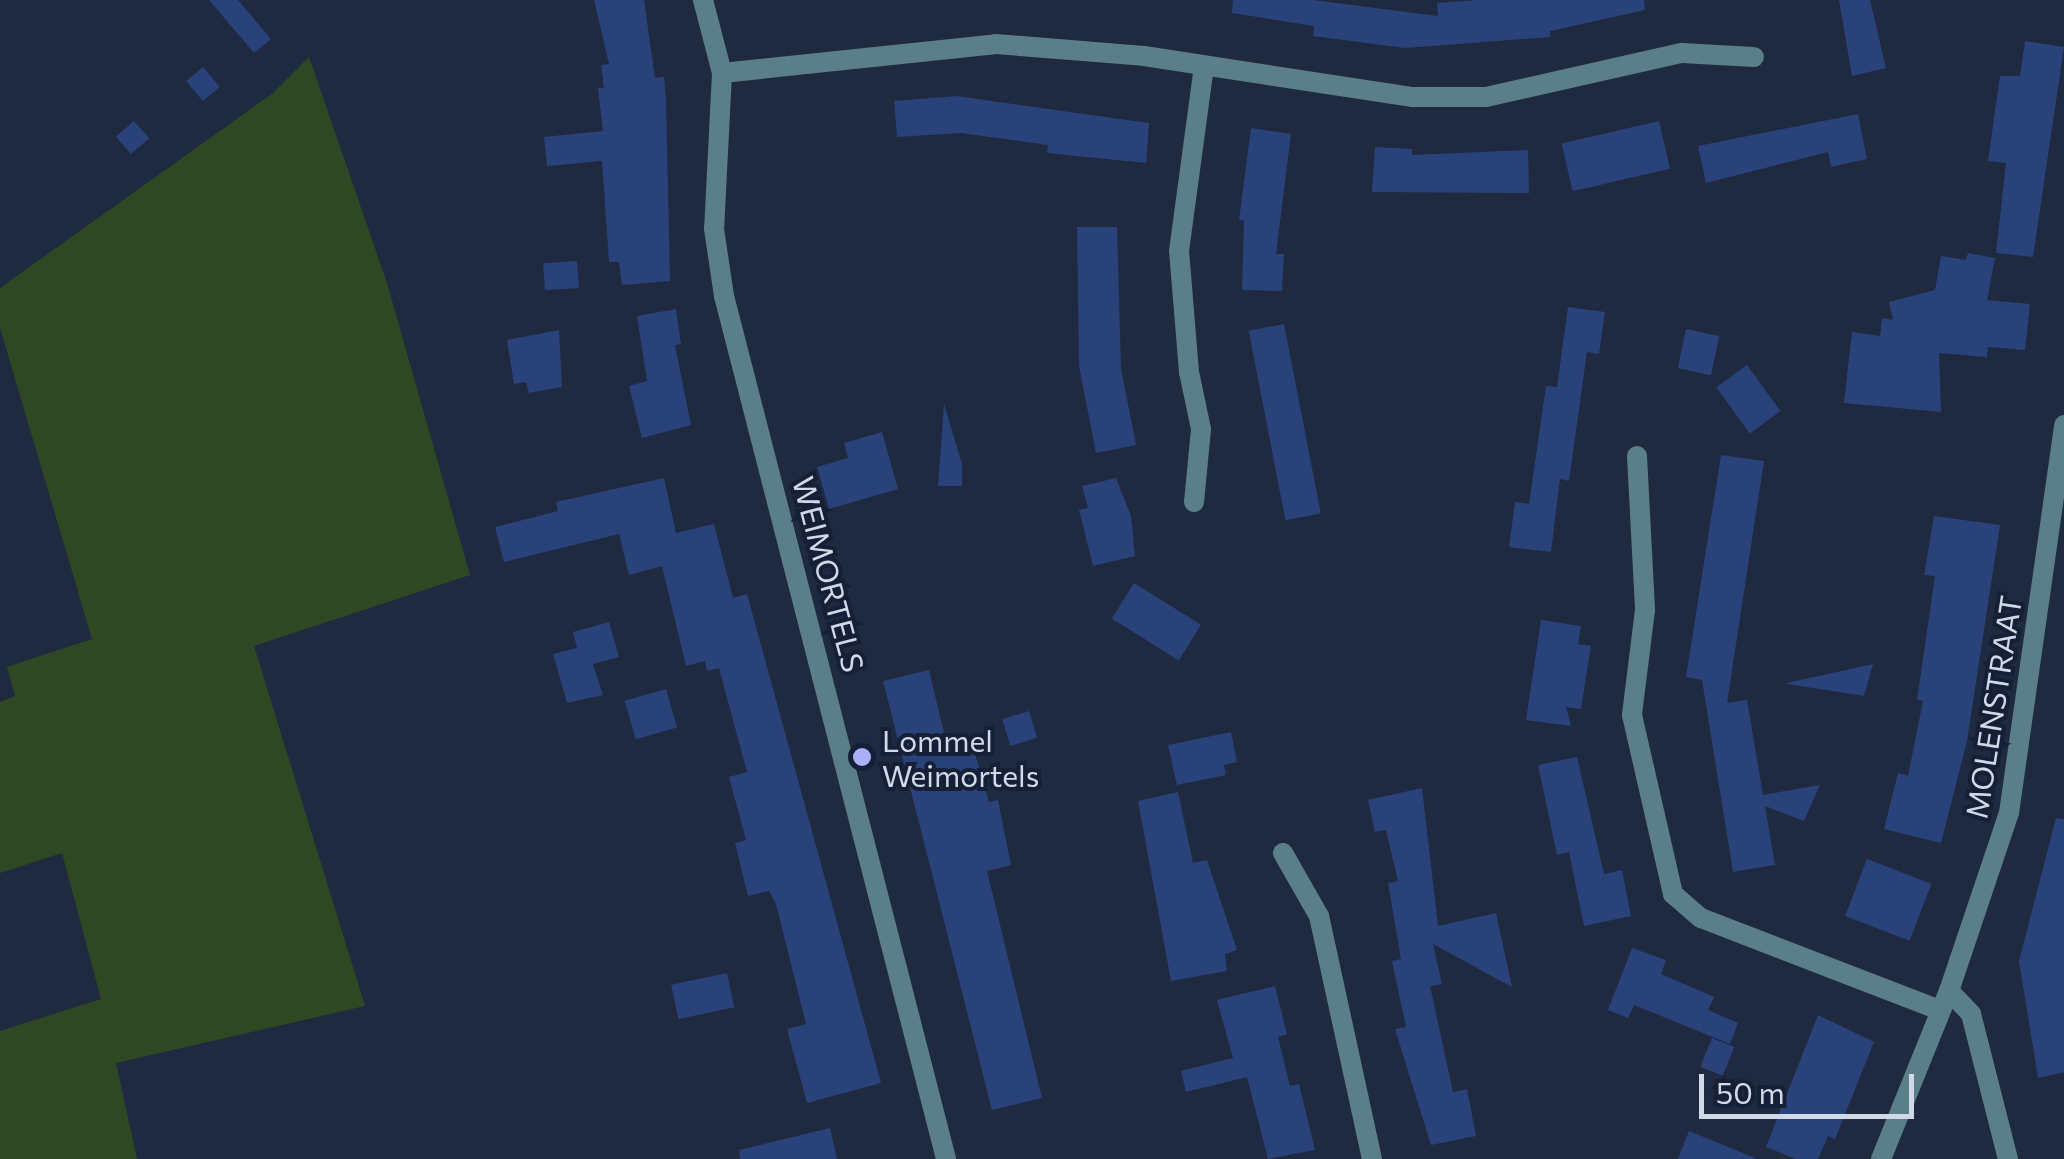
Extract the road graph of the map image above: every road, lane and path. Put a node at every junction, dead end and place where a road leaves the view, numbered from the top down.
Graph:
1 (703, 0) edge
2 (1754, 57) dead end
3 (1204, 66) junction
4 (722, 72) junction
5 (2064, 425) edge
6 (1637, 456) dead end
7 (1194, 502) dead end
8 (1283, 853) dead end
9 (1944, 1001) junction
10 (946, 1159) edge
11 (1372, 1159) edge
12 (1881, 1159) edge
13 (2008, 1159) edge

1 - 4 street, WEIMORTELS
2 - 3 street
3 - 4 street
3 - 7 street
4 - 10 street, WEIMORTELS
5 - 9 street, MOLENSTRAAT
6 - 9 street
8 - 11 street
9 - 12 street, MOLENSTRAAT
9 - 13 street

